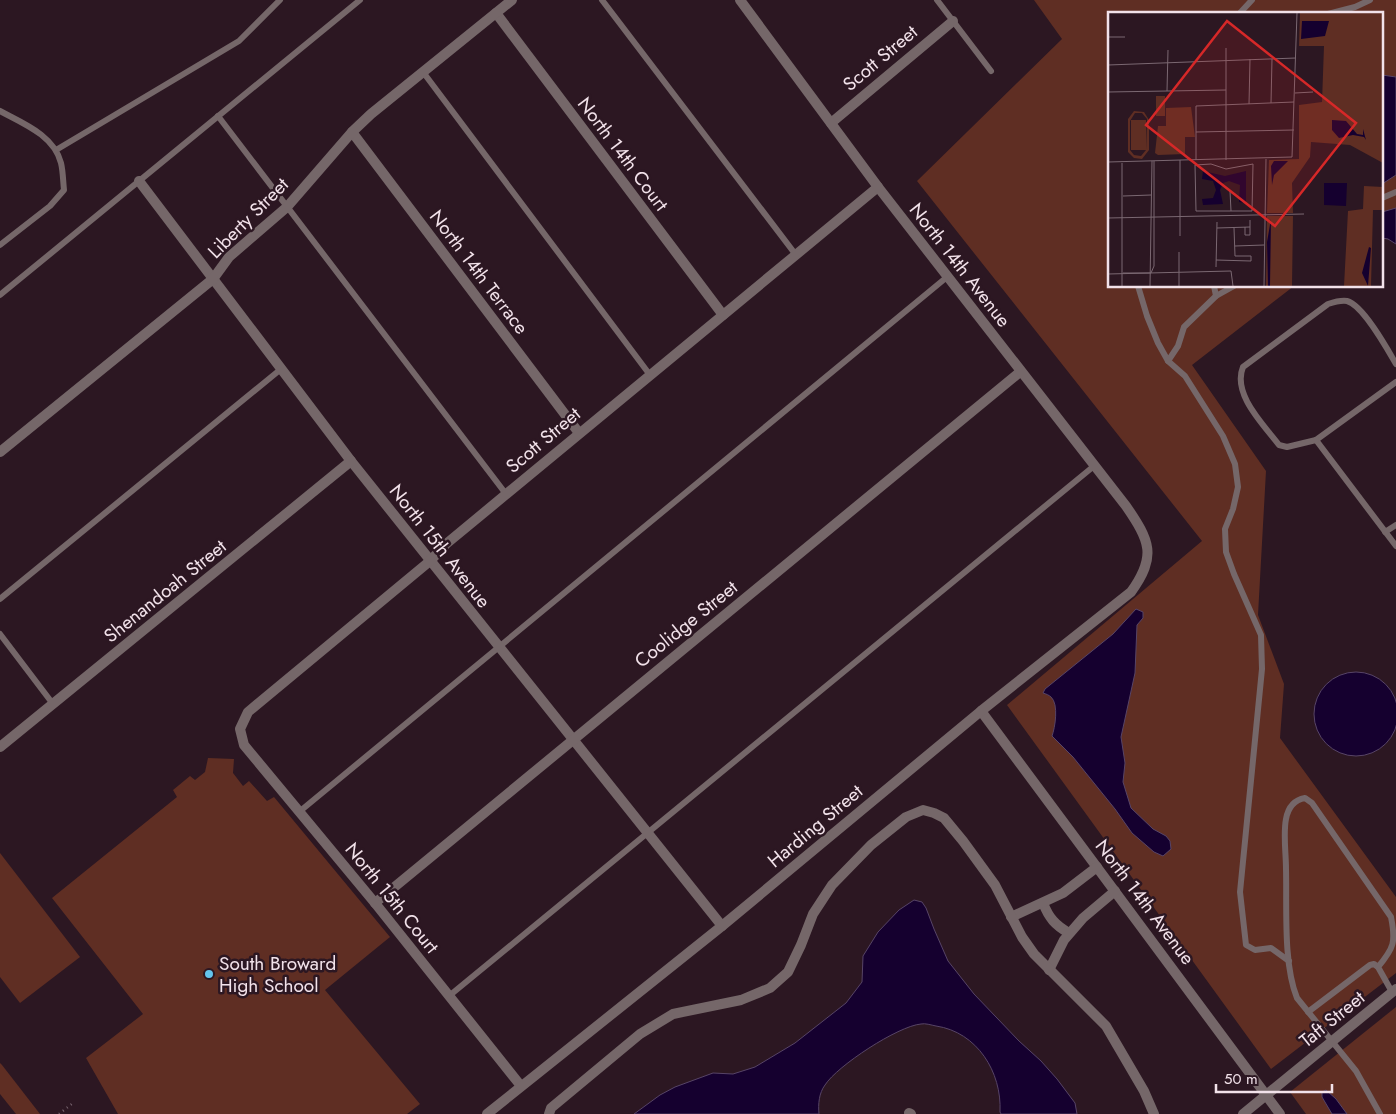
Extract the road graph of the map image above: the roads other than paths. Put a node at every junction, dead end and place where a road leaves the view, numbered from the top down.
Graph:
1 (280, 0) edge
2 (360, 0) edge
3 (512, 0) edge
4 (602, 0) edge
5 (740, 0) edge
6 (937, 0) edge
7 (1252, 0) edge
8 (1370, 0) edge
9 (1241, 12) edge
10 (1336, 12) edge
11 (496, 13) junction
12 (953, 21) junction
13 (991, 71) dead end
14 (423, 72) junction
15 (0, 111) edge
16 (218, 116) junction
17 (831, 123) junction
18 (352, 132) junction
19 (56, 150) junction
20 (139, 181) junction
21 (878, 187) junction
22 (1396, 192) edge
23 (1384, 197) edge
24 (288, 207) junction
25 (0, 245) edge
26 (796, 255) junction
27 (947, 277) junction
28 (213, 279) junction
29 (1139, 288) edge
30 (1214, 288) edge
31 (1230, 288) edge
32 (0, 295) edge
33 (1216, 296) junction
34 (723, 315) junction
35 (1168, 361) junction
36 (1396, 364) edge
37 (281, 369) junction
38 (1020, 372) junction
39 (650, 375) junction
40 (1396, 382) edge
41 (579, 433) junction
42 (1316, 440) junction
43 (0, 452) edge
44 (351, 461) junction
45 (1094, 466) junction
46 (506, 494) junction
47 (1396, 525) edge
48 (1385, 532) junction
49 (1396, 546) edge
50 (1147, 553) joint
51 (430, 561) junction
52 (0, 598) edge
53 (0, 634) edge
54 (499, 647) junction
55 (53, 704) junction
56 (981, 711) junction
57 (240, 729) joint
58 (573, 739) junction
59 (0, 747) edge
60 (299, 812) junction
61 (648, 833) junction
62 (1097, 867) junction
63 (1114, 891) junction
64 (374, 903) junction
65 (1043, 903) junction
66 (1011, 917) junction
67 (722, 926) junction
68 (1070, 933) junction
69 (1289, 961) junction
70 (1378, 967) junction
71 (1049, 970) junction
72 (1394, 991) edge
73 (449, 996) junction
74 (1308, 1012) junction
75 (1332, 1041) junction
76 (521, 1086) junction
77 (1266, 1095) junction
78 (488, 1114) edge
79 (549, 1114) edge
80 (1154, 1114) edge
81 (1243, 1114) edge
82 (1280, 1114) edge
83 (1380, 1114) edge

1 - 19 lane
2 - 16 lane
3 - 11 street, Liberty Street
4 - 26 lane
5 - 17 street, North 14th Avenue
6 - 12 lane
7 - 9 lane
8 - 10 lane
11 - 14 street, Liberty Street
11 - 34 street, North 14th Court
12 - 13 lane
12 - 17 street, Scott Street
14 - 18 street, Liberty Street
14 - 39 lane
15 - 19 lane
16 - 20 lane
16 - 24 lane
17 - 21 street, North 14th Avenue
18 - 24 street, Liberty Street
18 - 41 street, North 14th Terrace
19 - 25 lane
20 - 28 street, North 15th Avenue
20 - 32 lane
21 - 26 street, Scott Street
21 - 27 street, North 14th Avenue
22 - 23 lane
24 - 28 street, Liberty Street
24 - 46 lane
26 - 34 street, Scott Street
27 - 38 street, North 14th Avenue
27 - 54 lane
28 - 37 street, North 15th Avenue
28 - 43 street, Liberty Street
29 - 35 lane
30 - 33 lane
31 - 33 lane
33 - 35 lane
34 - 39 street, Scott Street
35 - 69 lane
36 - 42 lane
37 - 44 street, North 15th Avenue
37 - 52 lane
38 - 45 street, North 14th Avenue
38 - 58 street, Coolidge Street
39 - 41 street, Scott Street
40 - 42 lane
41 - 46 street, Scott Street
42 - 48 lane
44 - 51 street, North 15th Avenue
44 - 55 street, Shenandoah Street
45 - 50 street, North 14th Avenue
45 - 61 lane
46 - 51 street, Scott Street
47 - 48 lane
48 - 49 lane
50 - 56 street, Harding Street
51 - 54 street, North 15th Avenue
51 - 57 street, Scott Street
53 - 55 lane
54 - 58 street, North 15th Avenue
54 - 60 lane
55 - 59 street, Shenandoah Street
56 - 62 street, North 14th Avenue
56 - 67 street, Harding Street
57 - 60 street, North 15th Court
58 - 61 street, North 15th Avenue
58 - 64 street, Coolidge Street
60 - 64 street, North 15th Court
61 - 67 street, North 15th Avenue
61 - 73 lane
62 - 63 street, North 14th Avenue
62 - 65 street
63 - 68 street
63 - 77 street, North 14th Avenue
64 - 73 street, North 15th Court
65 - 66 street
65 - 68 street
66 - 71 street
66 - 79 street
67 - 76 street, Harding Street
68 - 71 street
69 - 70 lane
69 - 74 lane
70 - 72 lane
70 - 74 lane
71 - 80 street
72 - 75 street, Taft Street
73 - 76 street, North 15th Court
74 - 75 lane
75 - 77 street, Taft Street
75 - 83 lane
76 - 78 street, Harding Street
77 - 81 street, Taft Street
77 - 82 street, North 14th Avenue

